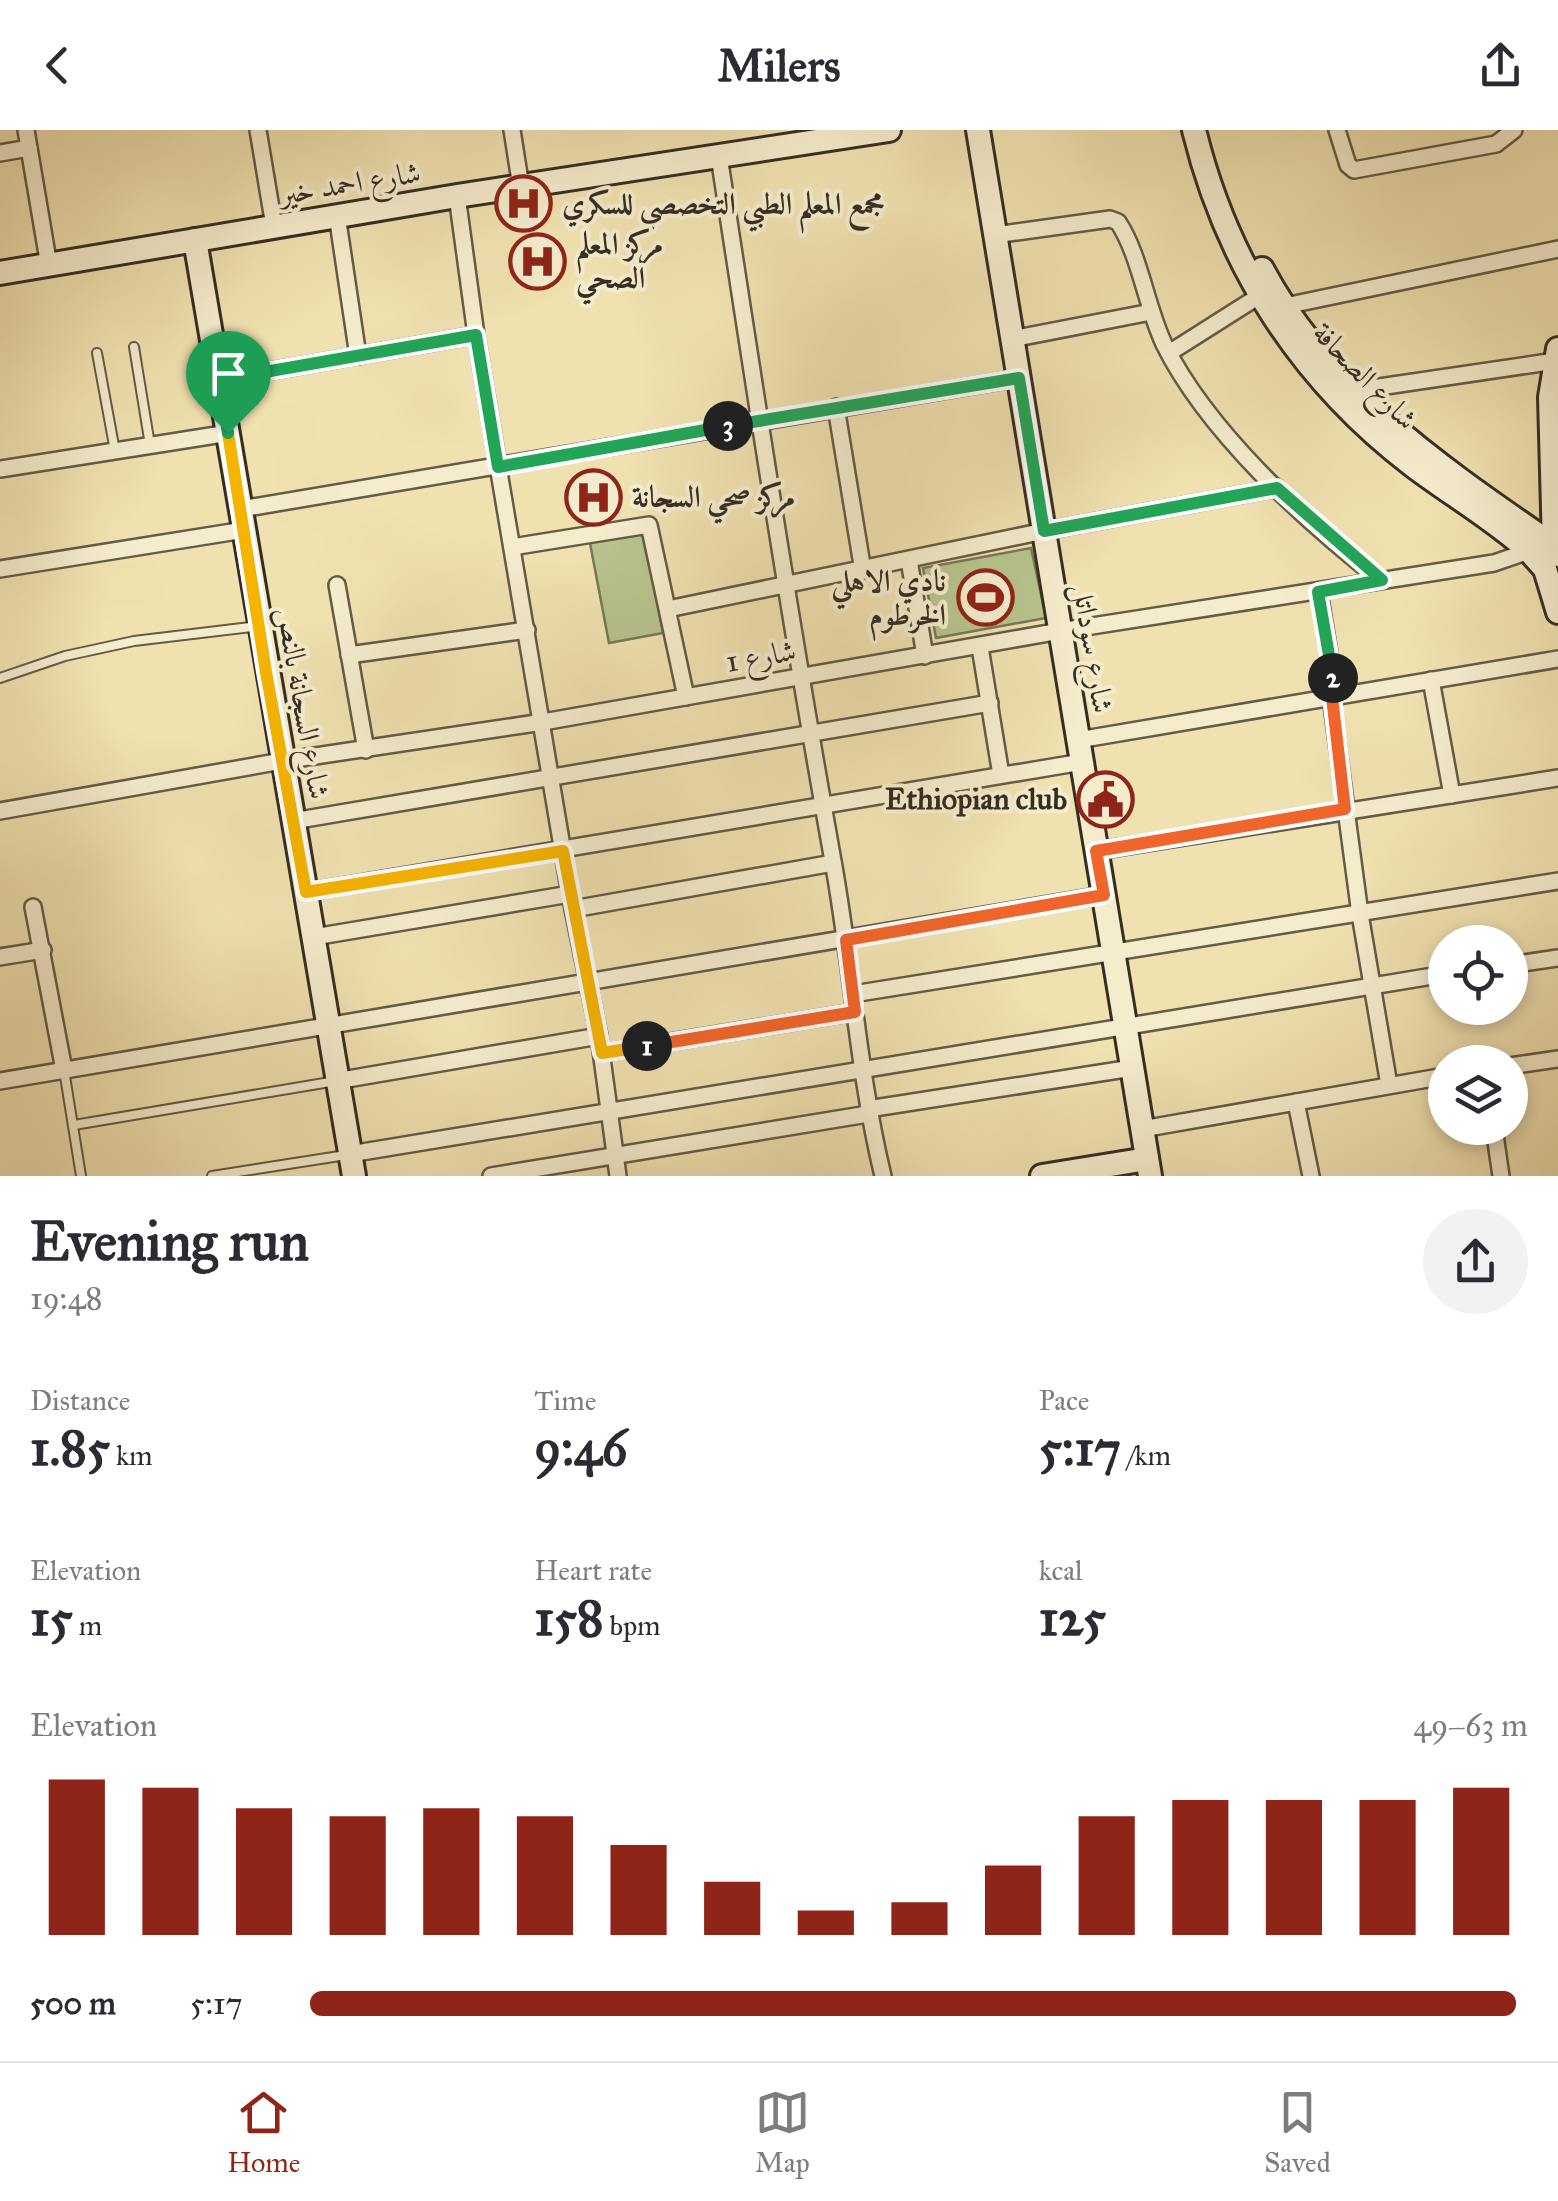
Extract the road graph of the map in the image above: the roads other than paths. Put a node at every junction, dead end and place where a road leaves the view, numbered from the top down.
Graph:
1 (26, 130) edge
2 (258, 130) edge
3 (512, 130) edge
4 (889, 130) edge
5 (978, 130) edge
6 (1194, 130) edge
7 (1210, 130) edge
8 (1338, 130) edge
9 (1514, 130) edge
10 (766, 139) edge
11 (28, 148) junction
12 (0, 153) edge
13 (718, 156) junction
14 (521, 186) junction
15 (457, 196) junction
16 (336, 215) junction
17 (274, 226) junction
18 (995, 236) junction
19 (195, 240) junction
20 (1558, 249) edge
21 (48, 266) junction
22 (0, 273) edge
23 (1259, 296) junction
24 (1285, 306) junction
25 (1151, 312) junction
26 (476, 335) junction
27 (1012, 339) junction
28 (134, 347) dead end
29 (96, 353) dead end
30 (1169, 353) junction
31 (1556, 355) edge
32 (358, 356) junction
33 (1019, 378) junction
34 (219, 380) junction
35 (1352, 390) junction
36 (836, 407) junction
37 (759, 420) junction
38 (228, 433) junction
39 (150, 446) junction
40 (114, 451) junction
41 (498, 467) junction
42 (0, 469) edge
43 (1277, 488) junction
44 (242, 519) junction
45 (1044, 531) junction
46 (512, 547) junction
47 (1556, 549) edge
48 (1530, 552) junction
49 (908, 560) junction
50 (0, 569) edge
51 (863, 570) junction
52 (1382, 580) junction
53 (337, 584) dead end
54 (786, 586) junction
55 (1318, 592) junction
56 (668, 609) junction
57 (1558, 612) edge
58 (259, 626) junction
59 (527, 630) junction
60 (1060, 631) junction
61 (980, 647) junction
62 (349, 655) junction
63 (925, 656) junction
64 (1558, 659) edge
65 (0, 678) edge
66 (800, 678) junction
67 (1432, 680) junction
68 (1334, 696) junction
69 (686, 697) junction
70 (990, 703) junction
71 (543, 722) junction
72 (810, 735) junction
73 (366, 750) junction
74 (1080, 751) junction
75 (282, 761) junction
76 (1002, 775) junction
77 (1558, 778) edge
78 (552, 779) junction
79 (1452, 795) junction
80 (823, 808) junction
81 (1345, 809) junction
82 (0, 811) edge
83 (293, 821) junction
84 (563, 851) junction
85 (1096, 851) junction
86 (834, 863) junction
87 (1558, 881) edge
88 (306, 892) junction
89 (1104, 895) junction
90 (572, 902) junction
91 (33, 907) dead end
92 (1360, 914) junction
93 (314, 937) junction
94 (846, 940) junction
95 (43, 950) junction
96 (1113, 953) junction
97 (0, 957) edge
98 (1558, 958) edge
99 (1528, 962) edge
100 (1428, 976) edge
101 (588, 982) junction
102 (1372, 984) junction
103 (852, 994) junction
104 (855, 1012) junction
105 (328, 1025) junction
106 (1125, 1025) junction
107 (600, 1045) junction
108 (1558, 1059) edge
109 (1528, 1063) edge
110 (864, 1067) junction
111 (1132, 1068) junction
112 (64, 1070) junction
113 (1428, 1079) edge
114 (336, 1080) junction
115 (0, 1081) edge
116 (1389, 1085) junction
117 (1296, 1102) junction
118 (609, 1110) junction
119 (868, 1112) junction
120 (74, 1125) junction
121 (1142, 1129) junction
122 (1497, 1145) edge
123 (615, 1156) junction
124 (352, 1165) edge
125 (1148, 1168) edge
126 (81, 1176) edge
127 (212, 1176) edge
128 (491, 1176) edge
129 (618, 1176) edge
130 (883, 1176) edge
131 (1042, 1176) edge
132 (1311, 1176) edge
133 (1502, 1176) edge

1 - 11 street
2 - 17 street
3 - 14 street
4 - 10 street, شارع احمد خير
5 - 18 street, شارع سوداتل
6 - 23 street, شارع الصحافة
7 - 24 street, شارع الصحافة
8 - 9 street
10 - 13 street, شارع احمد خير
11 - 12 street
11 - 21 street
13 - 14 street, شارع احمد خير
13 - 37 street
14 - 15 street, شارع احمد خير
15 - 16 street, شارع احمد خير
15 - 26 street
16 - 17 street, شارع احمد خير
16 - 32 street
17 - 19 street, شارع احمد خير
18 - 25 street
18 - 27 street, شارع سوداتل
19 - 21 street, شارع احمد خير
19 - 34 street, شارع السجانة بالنص
20 - 24 street
21 - 22 street, شارع احمد خير
23 - 30 street
23 - 48 street, شارع الصحافة
24 - 35 street, شارع الصحافة
25 - 27 street
25 - 30 street
26 - 32 street
26 - 41 street
27 - 33 street, شارع سوداتل
28 - 39 lane
29 - 40 lane
30 - 43 street
31 - 35 street
31 - 47 street
32 - 34 street
33 - 36 street
33 - 45 street, شارع سوداتل
34 - 38 street, شارع السجانة بالنص
35 - 47 street, شارع الصحافة
36 - 37 street
36 - 51 street
37 - 41 street
37 - 54 street
38 - 39 street
38 - 44 street, شارع السجانة بالنص
39 - 40 street
40 - 42 street
41 - 44 street
41 - 46 street
43 - 45 street
43 - 52 street
44 - 50 street
44 - 58 street, شارع السجانة بالنص
45 - 49 street
45 - 60 street, شارع سوداتل
46 - 56 street
46 - 59 street
47 - 48 street
48 - 52 street, شارع 1
48 - 57 street, شارع الصحافة
49 - 51 street
49 - 63 street
51 - 54 street
52 - 55 street, شارع 1
53 - 62 street
54 - 56 street
54 - 66 street
55 - 60 street, شارع 1
55 - 68 street
56 - 69 street
58 - 65 lane
58 - 75 street, شارع السجانة بالنص
59 - 62 street
59 - 71 street
60 - 61 street, شارع 1
60 - 74 street, شارع سوداتل
61 - 63 street, شارع 1
61 - 70 street
62 - 73 street
63 - 66 street, شارع 1
64 - 67 street
66 - 69 street, شارع 1
66 - 72 street
67 - 68 street
67 - 79 street
68 - 74 street
68 - 81 street
69 - 71 street, شارع 1
70 - 72 street
70 - 76 street
71 - 73 street, شارع 1
71 - 78 street
72 - 78 street
72 - 80 street
73 - 75 street, شارع 1
74 - 76 street
74 - 85 street, شارع سوداتل
75 - 82 street, شارع 1
75 - 83 street, شارع السجانة بالنص
76 - 80 street
77 - 79 street
78 - 83 street
78 - 84 street
79 - 81 street
80 - 84 street
80 - 86 street
81 - 85 street
81 - 92 street
83 - 88 street, شارع السجانة بالنص
84 - 88 street
84 - 90 street
85 - 89 street, شارع سوداتل
86 - 90 street
86 - 94 street
87 - 92 street
88 - 93 street, شارع السجانة بالنص
89 - 94 street
89 - 96 street, شارع سوداتل
90 - 93 street
90 - 101 street
91 - 95 street
92 - 96 street
92 - 102 street
93 - 105 street, شارع السجانة بالنص
94 - 101 street
94 - 103 street
95 - 97 street
95 - 112 street
96 - 103 street
96 - 106 street, شارع سوداتل
98 - 99 street
100 - 102 street
101 - 105 street
101 - 107 street
102 - 106 street
102 - 116 street
103 - 104 street
104 - 107 street
104 - 110 street
105 - 112 street
105 - 114 street, شارع السجانة بالنص
106 - 110 street
106 - 111 street, شارع سوداتل
107 - 114 street
107 - 118 street
108 - 109 street
110 - 118 street
110 - 119 street
111 - 119 street
111 - 121 street, شارع سوداتل
112 - 115 street
112 - 120 lane
113 - 116 street
114 - 120 lane
114 - 124 street, شارع السجانة بالنص
116 - 117 street
117 - 121 street
117 - 132 street
118 - 123 street
118 - 124 street
119 - 123 street
119 - 130 street
120 - 126 lane
121 - 125 street, شارع سوداتل
122 - 133 street
123 - 128 street
123 - 129 street
124 - 127 lane
125 - 131 street

